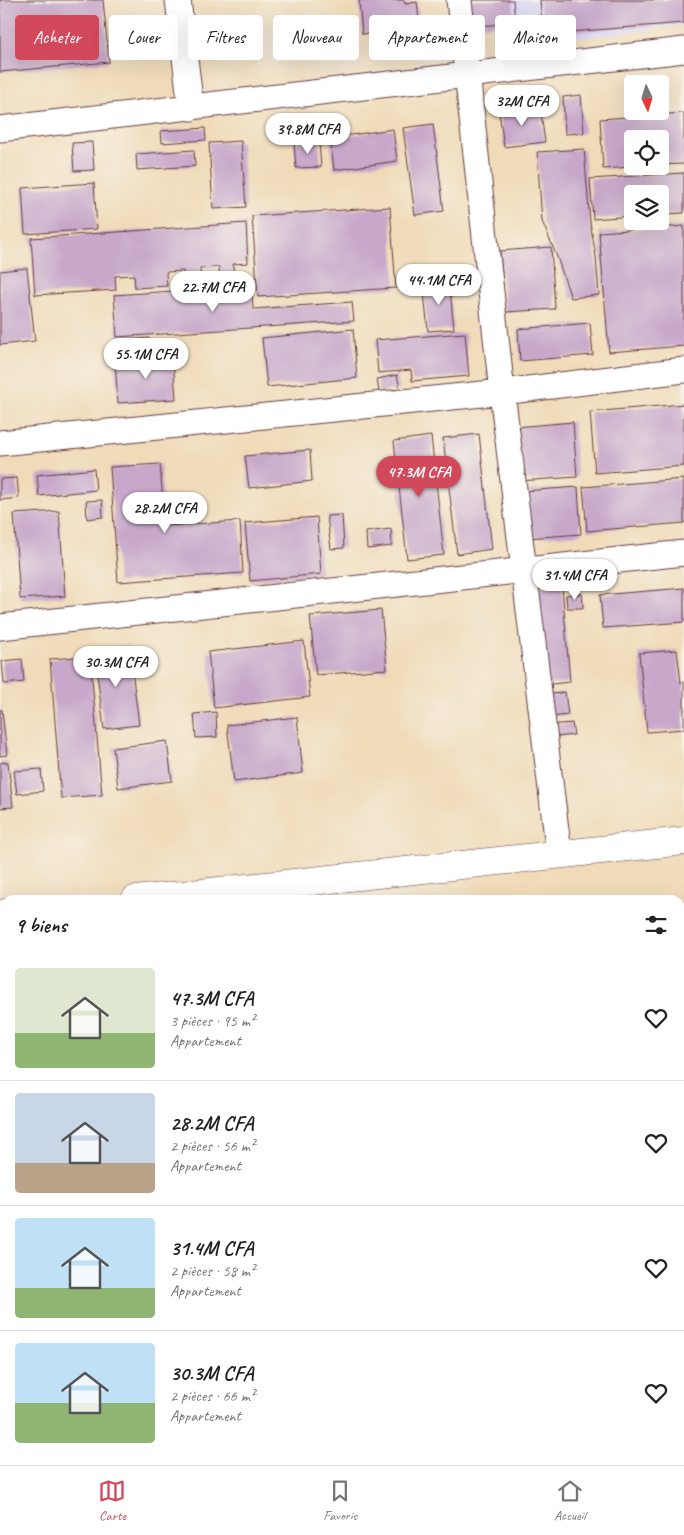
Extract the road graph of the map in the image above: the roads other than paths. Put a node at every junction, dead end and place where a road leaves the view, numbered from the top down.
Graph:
1 (178, 0) edge
2 (459, 0) edge
3 (684, 50) edge
4 (466, 76) junction
5 (191, 108) junction
6 (0, 129) edge
7 (684, 370) edge
8 (502, 392) junction
9 (0, 443) edge
10 (684, 553) edge
11 (523, 570) junction
12 (0, 627) edge
13 (684, 841) edge
14 (559, 854) junction
15 (228, 895) edge

1 - 5 street
2 - 4 street
3 - 4 street
4 - 5 street
4 - 8 street
5 - 6 street
7 - 8 street
8 - 9 street
8 - 11 street
10 - 11 street
11 - 12 street
11 - 14 street
13 - 14 street
14 - 15 street

